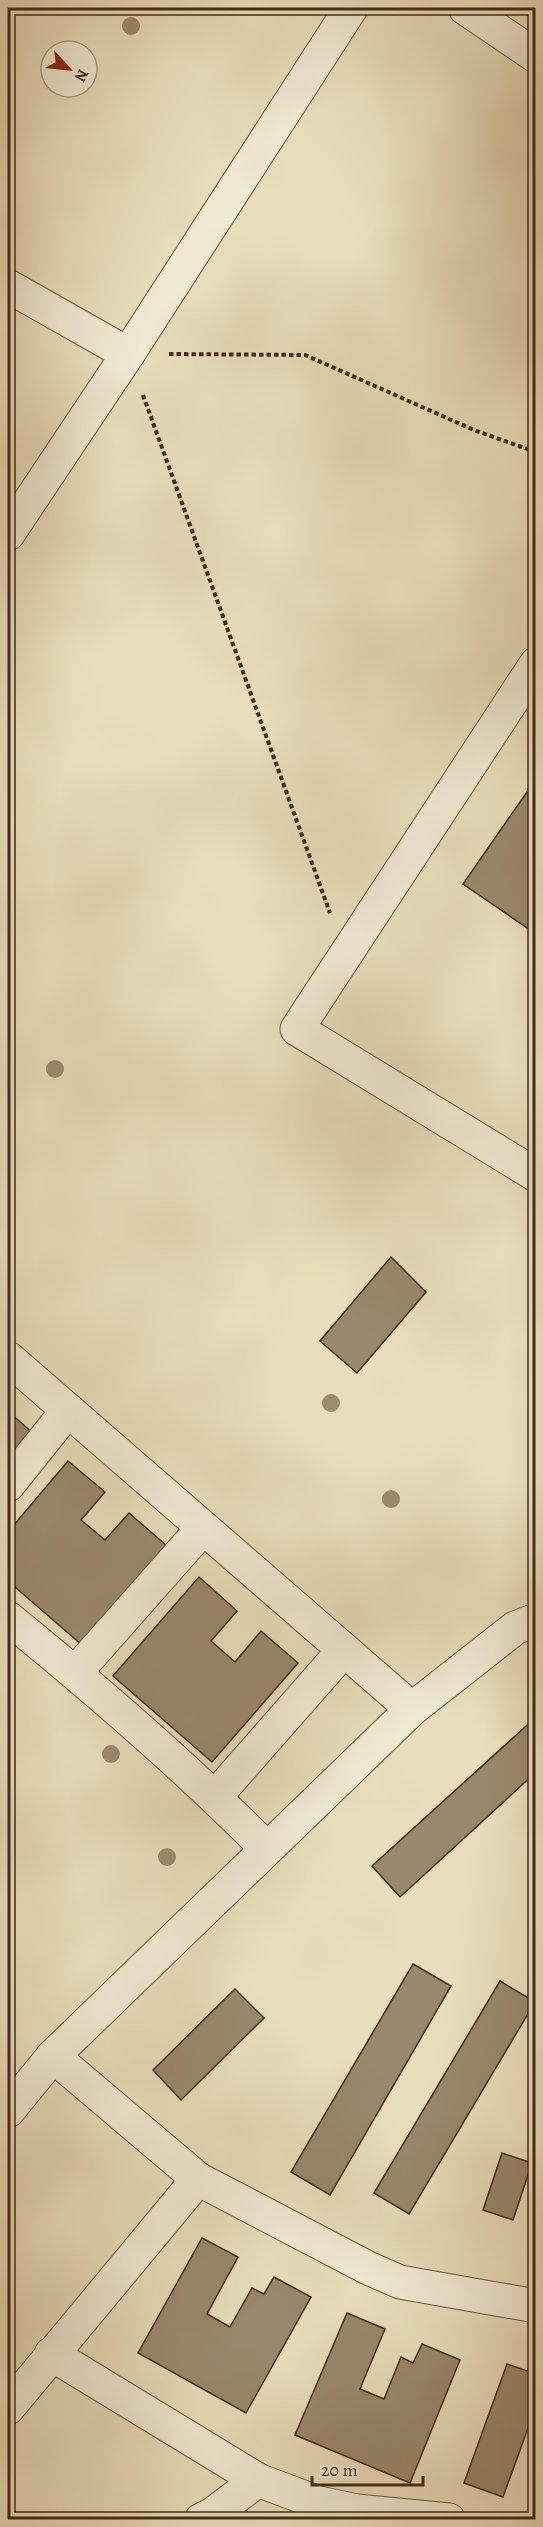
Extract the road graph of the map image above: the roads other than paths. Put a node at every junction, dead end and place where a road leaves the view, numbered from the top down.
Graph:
1 (351, 8) edge
2 (465, 8) edge
3 (536, 56) edge
4 (8, 286) edge
5 (128, 354) junction
6 (8, 534) edge
7 (536, 664) edge
8 (536, 1175) edge
9 (8, 1358) edge
10 (68, 1410) junction
11 (8, 1485) edge
12 (203, 1528) junction
13 (8, 1618) edge
14 (536, 1620) edge
15 (344, 1650) junction
16 (75, 1673) junction
17 (412, 1709) junction
18 (215, 1797) junction
19 (267, 1849) junction
20 (53, 2056) junction
21 (8, 2111) edge
22 (198, 2179) junction
23 (536, 2306) edge
24 (51, 2354) junction
25 (8, 2408) edge
26 (258, 2480) junction
27 (201, 2520) edge
28 (449, 2520) edge

1 - 5 lane
2 - 3 lane
4 - 5 lane
5 - 6 lane
7 - 8 lane
9 - 10 lane
10 - 11 lane
10 - 12 lane
12 - 15 lane
12 - 16 lane
13 - 16 lane
14 - 17 lane
15 - 17 lane
15 - 18 lane
16 - 18 lane
17 - 19 lane
18 - 19 lane
19 - 20 lane
20 - 21 lane
20 - 22 lane
22 - 23 lane
22 - 24 lane
24 - 25 lane
24 - 26 lane
26 - 27 lane
26 - 28 lane

